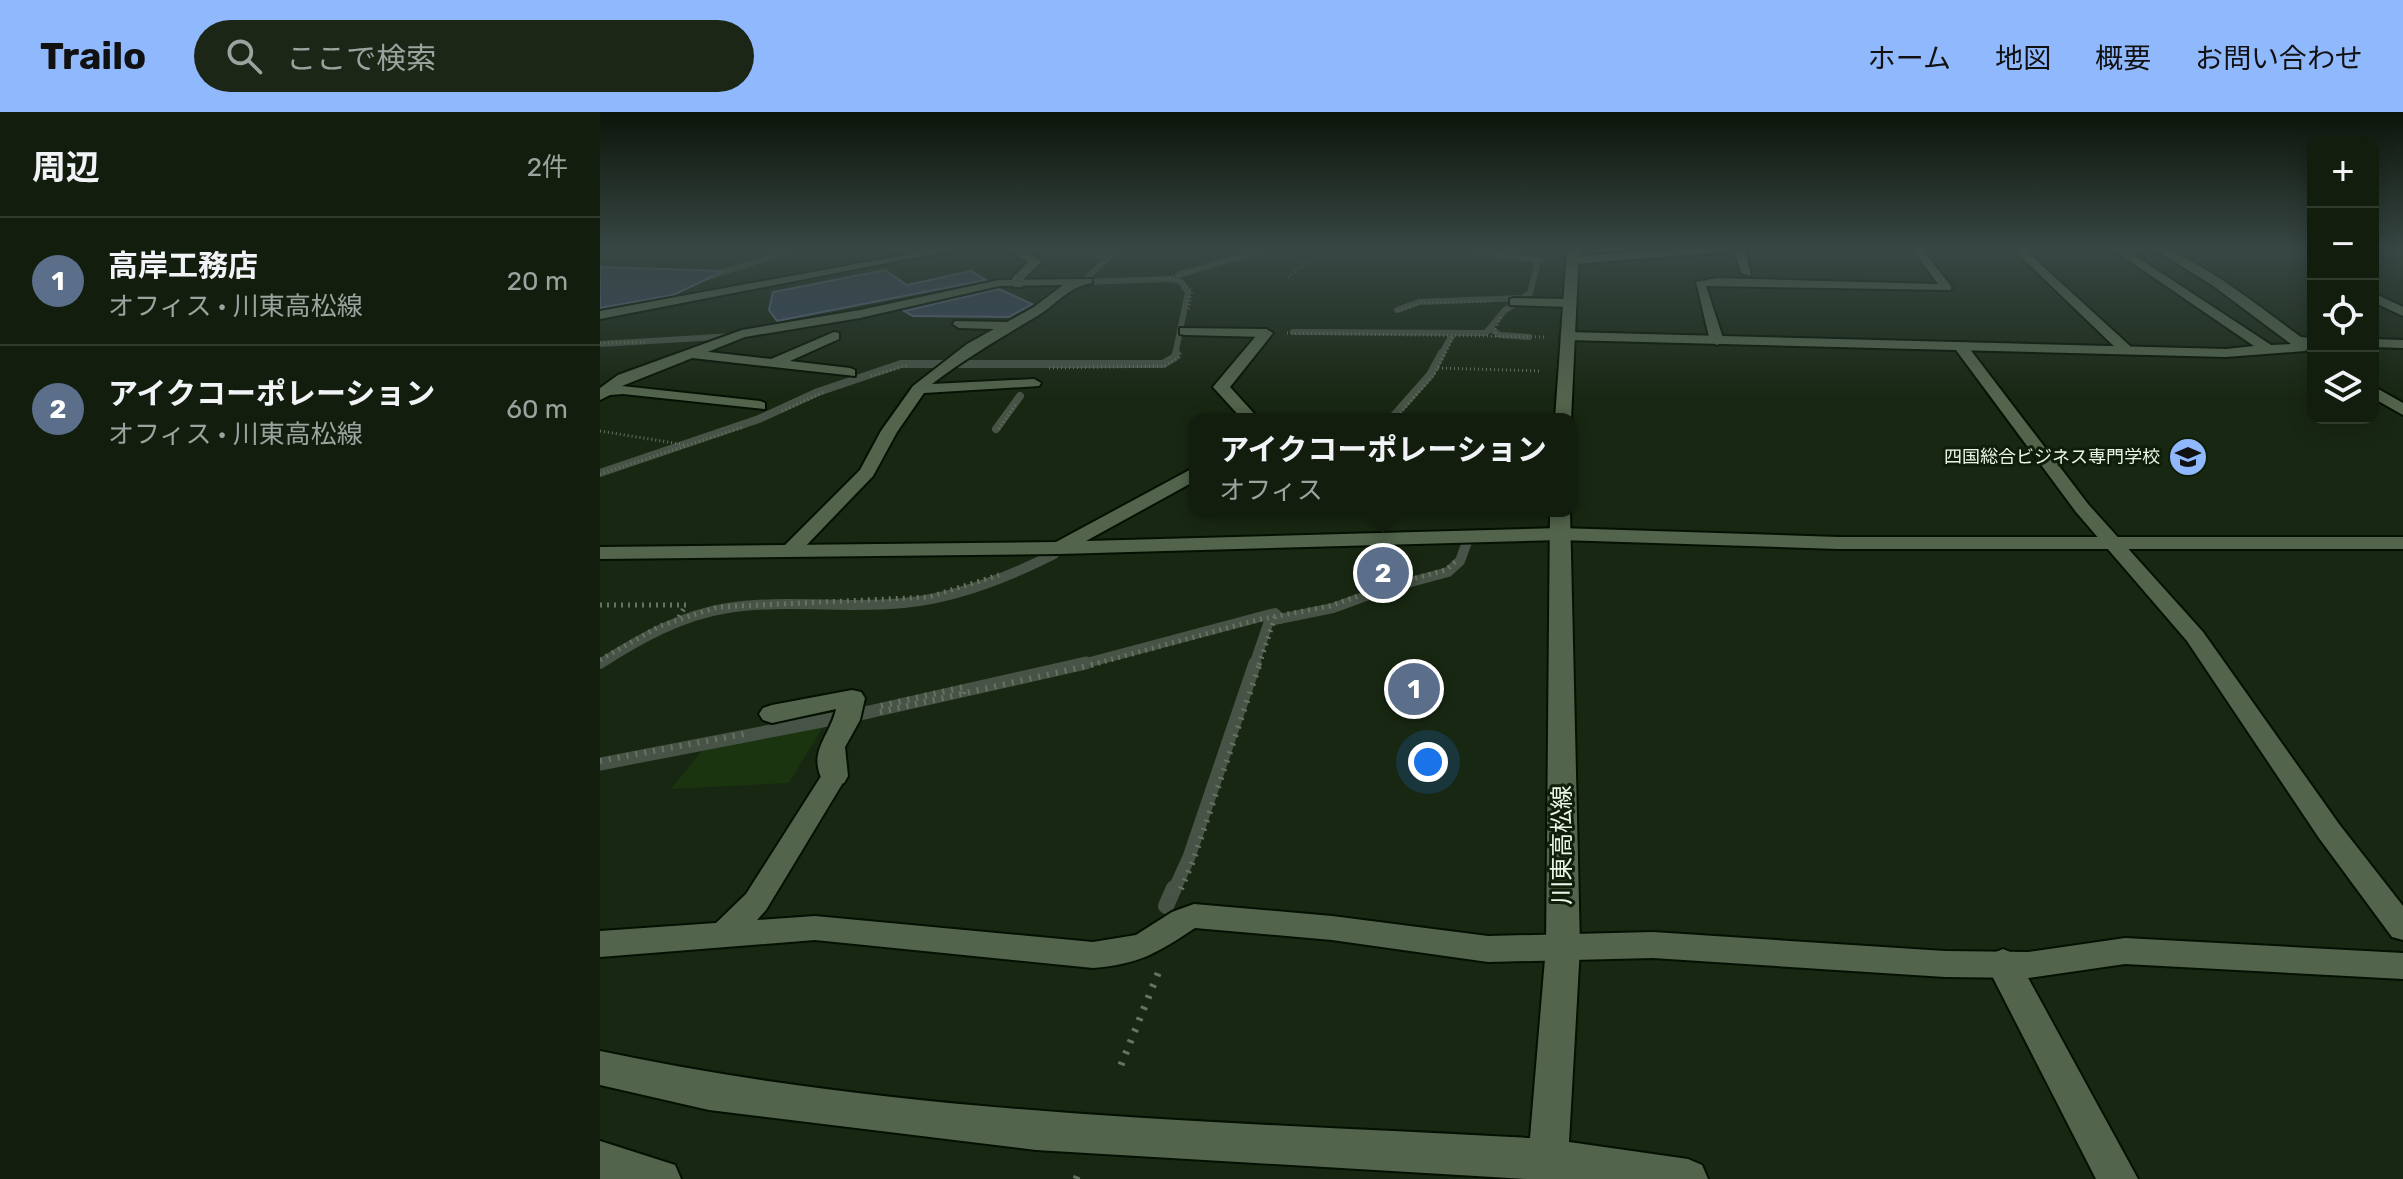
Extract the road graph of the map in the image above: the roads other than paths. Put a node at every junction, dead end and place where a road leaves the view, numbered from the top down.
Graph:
1 (687, 299) edge
2 (926, 299) edge
3 (1055, 299) edge
4 (1570, 299) edge
5 (1704, 299) edge
6 (2071, 299) edge
7 (2192, 299) edge
8 (2240, 299) edge
9 (2379, 300) edge
10 (1514, 302) dead end
11 (1570, 303) junction
12 (2403, 312) edge
13 (600, 315) edge
14 (959, 324) dead end
15 (1010, 326) junction
16 (1185, 331) dead end
17 (1266, 333) joint
18 (834, 336) dead end
19 (1567, 336) junction
20 (1717, 341) junction
21 (797, 342) dead end
22 (2379, 343) edge
23 (816, 344) junction
24 (2403, 344) edge
25 (2307, 346) edge
26 (1961, 347) junction
27 (2125, 349) junction
28 (2270, 351) junction
29 (692, 354) junction
30 (833, 360) dead end
31 (773, 363) junction
32 (815, 368) junction
33 (850, 373) dead end
34 (1034, 383) dead end
35 (918, 389) junction
36 (603, 393) edge
37 (2379, 395) edge
38 (682, 397) junction
39 (760, 406) dead end
40 (659, 407) dead end
41 (2403, 410) edge
42 (1245, 413) edge
43 (1563, 413) edge
44 (1189, 476) edge
45 (1560, 522) edge
46 (2403, 543) edge
47 (2116, 544) junction
48 (1059, 548) junction
49 (791, 550) junction
50 (600, 553) edge
51 (772, 714) dead end
52 (834, 776) joint
53 (2403, 928) edge
54 (724, 934) junction
55 (600, 944) edge
56 (1563, 947) junction
57 (2003, 964) junction
58 (2403, 966) edge
59 (600, 1068) edge
60 (600, 1161) edge
61 (1547, 1169) edge
62 (661, 1179) edge
63 (1688, 1179) edge
64 (2118, 1179) edge

1 - 13 street
2 - 29 lane
3 - 15 lane
4 - 11 street
5 - 20 lane
6 - 27 lane
7 - 28 street
8 - 25 street
9 - 12 street
10 - 11 lane
11 - 19 street
14 - 15 lane
15 - 35 lane
16 - 17 lane
17 - 42 street
18 - 23 street
19 - 20 street
19 - 43 street
20 - 26 street
21 - 23 street
22 - 24 street
23 - 31 street
25 - 28 street
26 - 27 street
26 - 47 lane
27 - 28 street
29 - 31 street
29 - 36 lane
30 - 32 street
31 - 32 street
32 - 33 street
34 - 35 lane
35 - 49 lane
36 - 38 lane
37 - 41 street
38 - 39 lane
38 - 40 lane
44 - 48 street
45 - 47 street
45 - 48 street
45 - 56 street, 川東高松線
46 - 47 street
47 - 53 lane
48 - 49 street
49 - 50 street
51 - 52 street
52 - 54 lane
54 - 55 lane
54 - 56 lane
56 - 57 lane
56 - 61 street, 川東高松線
57 - 58 lane
57 - 64 street
59 - 61 street
60 - 62 street
61 - 63 street

